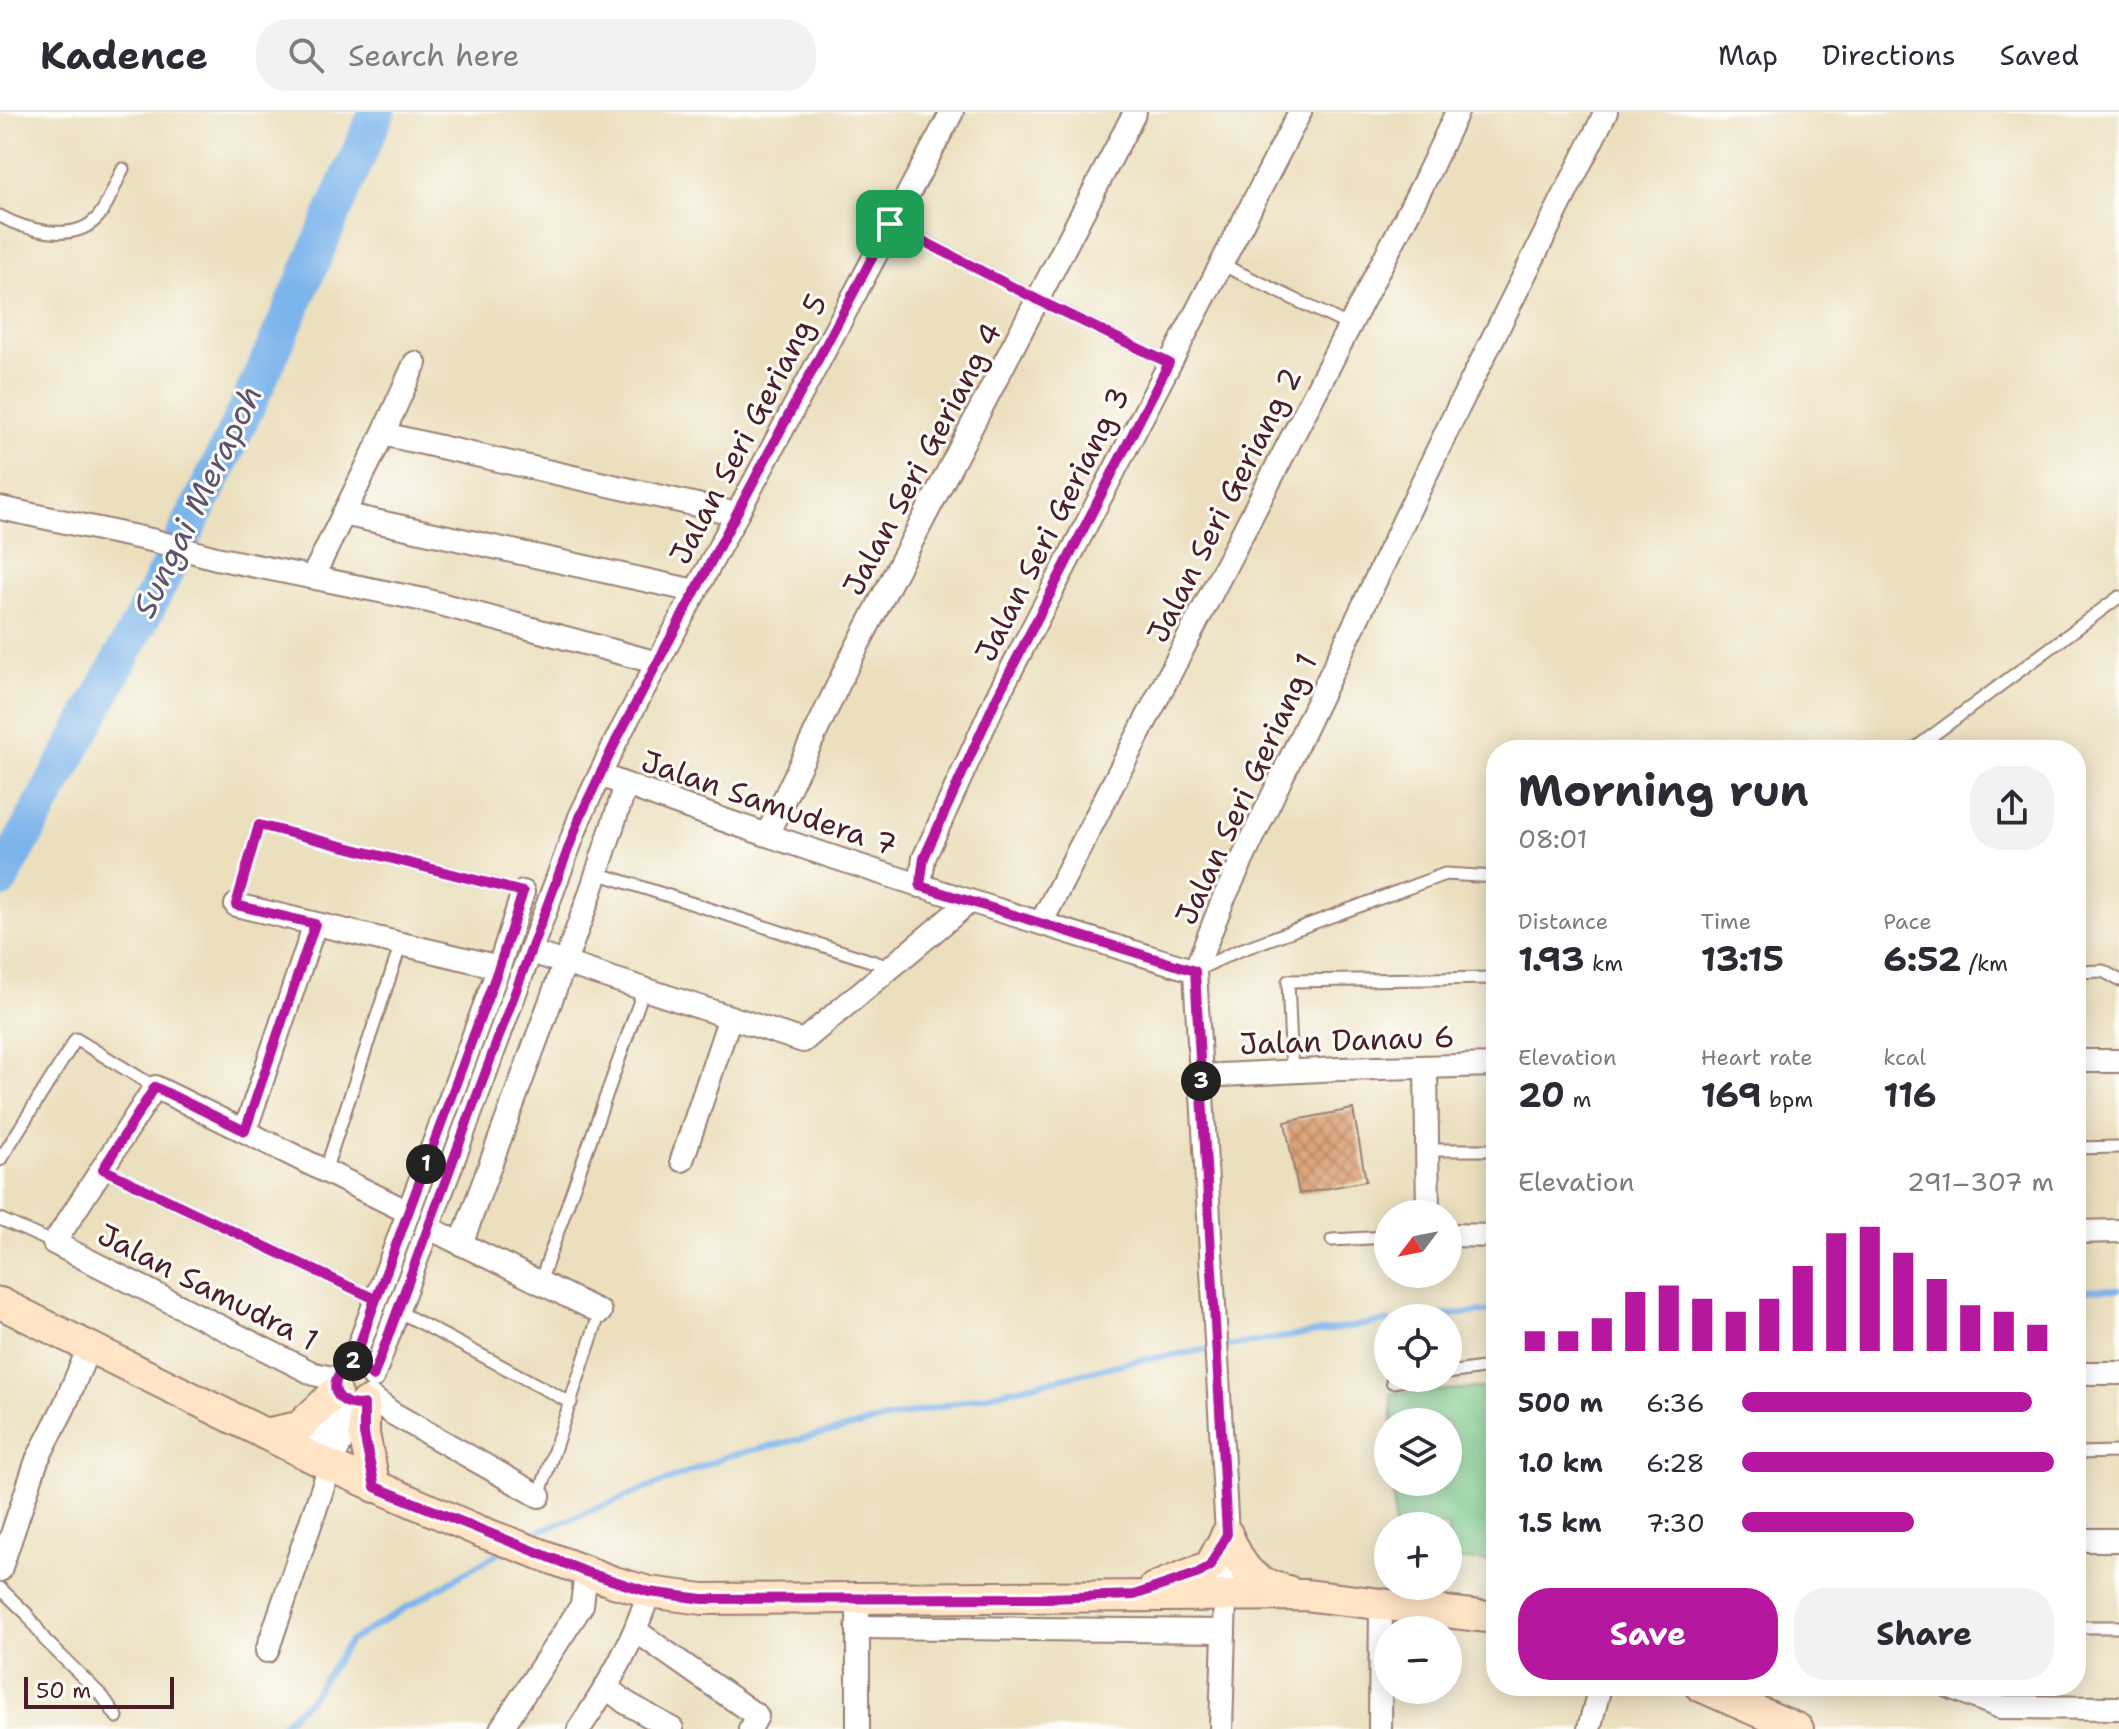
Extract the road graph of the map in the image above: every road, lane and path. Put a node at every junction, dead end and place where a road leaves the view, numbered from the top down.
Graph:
1 (952, 112) edge
2 (1135, 112) edge
3 (1300, 112) edge
4 (1457, 112) edge
5 (1606, 112) edge
6 (123, 169) dead end
7 (0, 216) edge
8 (890, 224) junction
9 (1221, 264) junction
10 (1038, 300) junction
11 (1350, 326) junction
12 (415, 363) dead end
13 (1169, 363) junction
14 (383, 434) junction
15 (0, 508) edge
16 (343, 514) junction
17 (737, 514) junction
18 (313, 576) junction
19 (695, 591) junction
20 (2119, 597) edge
21 (658, 663) junction
22 (1926, 740) edge
23 (600, 775) junction
24 (626, 785) junction
25 (767, 835) junction
26 (597, 873) junction
27 (1486, 876) edge
28 (920, 886) junction
29 (523, 892) joint
30 (969, 902) junction
31 (236, 905) joint
32 (1041, 923) junction
33 (315, 924) junction
34 (401, 944) junction
35 (531, 952) junction
36 (564, 963) junction
37 (499, 967) junction
38 (891, 967) junction
39 (1195, 971) junction
40 (2086, 972) edge
41 (1486, 978) edge
42 (2119, 980) edge
43 (644, 989) junction
44 (730, 1017) junction
45 (2086, 1061) edge
46 (2119, 1061) edge
47 (1486, 1065) edge
48 (1426, 1067) junction
49 (1292, 1071) junction
50 (1201, 1076) junction
51 (155, 1087) junction
52 (245, 1131) junction
53 (2119, 1147) edge
54 (2086, 1148) edge
55 (1427, 1150) junction
56 (1486, 1150) edge
57 (0, 1160) edge
58 (682, 1160) dead end
59 (103, 1169) junction
60 (325, 1171) junction
61 (1428, 1200) edge
62 (408, 1212) junction
63 (0, 1219) edge
64 (429, 1228) junction
65 (2119, 1231) edge
66 (2086, 1232) edge
67 (1462, 1235) edge
68 (1486, 1236) edge
69 (1374, 1238) edge
70 (1332, 1240) dead end
71 (54, 1243) junction
72 (461, 1244) junction
73 (540, 1282) junction
74 (375, 1299) junction
75 (0, 1303) edge
76 (398, 1311) junction
77 (600, 1312) joint
78 (90, 1345) junction
79 (1486, 1367) edge
80 (1462, 1371) edge
81 (2086, 1373) edge
82 (2119, 1373) edge
83 (354, 1390) junction
84 (571, 1403) junction
85 (265, 1434) junction
86 (2119, 1452) edge
87 (2086, 1453) edge
88 (320, 1461) junction
89 (375, 1487) junction
90 (539, 1496) joint
91 (1227, 1534) junction
92 (2086, 1540) edge
93 (2119, 1540) edge
94 (0, 1570) edge
95 (586, 1572) junction
96 (0, 1588) edge
97 (649, 1592) junction
98 (1134, 1595) junction
99 (1305, 1595) junction
100 (1225, 1596) junction
101 (1048, 1598) junction
102 (1381, 1603) junction
103 (858, 1612) junction
104 (1486, 1617) edge
105 (2086, 1627) edge
106 (2119, 1627) edge
107 (1050, 1629) junction
108 (636, 1631) junction
109 (1224, 1631) junction
110 (267, 1651) dead end
111 (607, 1688) junction
112 (1597, 1696) edge
113 (1723, 1696) edge
114 (1973, 1696) edge
115 (2119, 1708) edge
116 (117, 1717) dead end
117 (501, 1729) edge
118 (579, 1729) edge
119 (672, 1729) edge
120 (750, 1729) edge
121 (858, 1729) edge
122 (1221, 1729) edge
123 (1380, 1729) edge
124 (1589, 1729) edge
125 (1798, 1729) edge

1 - 8 street, Jalan Seri Geriang 5
2 - 10 street, Jalan Seri Geriang 4
3 - 9 street, Jalan Seri Geriang 3
4 - 11 street, Jalan Seri Geriang 2
5 - 39 street, Jalan Seri Geriang 1
6 - 7 lane
8 - 10 lane
8 - 17 street, Jalan Seri Geriang 5
9 - 11 lane
9 - 13 street, Jalan Seri Geriang 3
10 - 13 lane
10 - 25 street, Jalan Seri Geriang 4
11 - 32 street, Jalan Seri Geriang 2
12 - 14 street
13 - 28 street, Jalan Seri Geriang 3
14 - 16 street
14 - 17 street
15 - 18 street
16 - 18 street
16 - 19 street
17 - 19 street, Jalan Seri Geriang 5
18 - 21 street
19 - 21 street, Jalan Seri Geriang 5
20 - 22 lane
21 - 23 street, Jalan Seri Geriang 5
23 - 24 street, Jalan Samudera 7
23 - 35 street, Jalan Seri Geriang 5
24 - 25 street, Jalan Samudera 7
24 - 26 street
25 - 28 street, Jalan Samudera 7
26 - 36 street
26 - 38 lane
27 - 39 lane
28 - 30 street, Jalan Samudera 7
29 - 31 lane
29 - 37 street
30 - 32 street, Jalan Samudera 7
30 - 38 street
31 - 33 street
32 - 39 street, Jalan Samudera 7
33 - 34 street
33 - 52 street
34 - 37 street
34 - 60 lane
35 - 36 street
35 - 64 street, Jalan Seri Geriang 5
36 - 43 street
36 - 72 street
37 - 62 street
38 - 44 street
39 - 50 street, Jalan Seri Geriang 1
40 - 42 lane
41 - 49 lane
43 - 44 street
43 - 73 lane
44 - 58 street
45 - 46 street
47 - 48 street, Jalan Danau 6
48 - 49 street, Jalan Danau 6
48 - 55 street
49 - 50 street, Jalan Danau 6
50 - 91 street, Jalan Seri Geriang 1
51 - 52 street
51 - 57 lane
51 - 59 street
52 - 60 street
53 - 54 lane
55 - 56 lane
55 - 61 street
59 - 71 street
59 - 74 lane
60 - 62 street
62 - 74 street
63 - 71 lane
64 - 72 street
64 - 76 street, Jalan Seri Geriang 5
65 - 66 street
67 - 68 street
69 - 70 lane
71 - 83 street, Jalan Samudra 1
72 - 73 street
73 - 77 street
74 - 83 street
75 - 78 street
76 - 83 street, Jalan Seri Geriang 5
76 - 84 lane
77 - 84 lane
78 - 85 street
78 - 94 street
79 - 80 lane
81 - 82 street
83 - 85 street
83 - 88 street
83 - 89 street
83 - 90 street, Jalan Samudra 1
84 - 90 lane
85 - 88 street
86 - 87 lane
88 - 89 street
88 - 110 street
89 - 95 street
91 - 98 street
91 - 99 street
91 - 100 street, Jalan Seri Geriang 1
92 - 93 street
95 - 97 street
95 - 117 street
96 - 116 lane
97 - 103 street
97 - 108 street
98 - 100 street
98 - 101 street
99 - 100 street
99 - 102 street
100 - 109 street, Jalan Seri Geriang 1
101 - 103 street
101 - 107 street
102 - 104 street
102 - 123 street
103 - 107 street
103 - 121 street
105 - 106 lane
107 - 109 street
108 - 111 street
108 - 120 street
109 - 122 street, Jalan Seri Geriang 1
111 - 118 street
111 - 119 street
112 - 124 street
113 - 125 street
114 - 115 street

